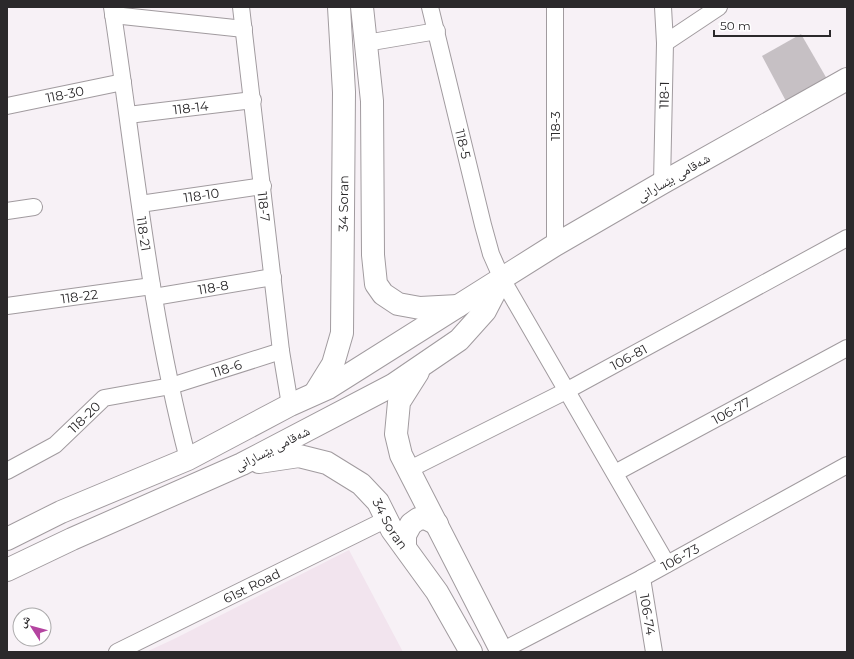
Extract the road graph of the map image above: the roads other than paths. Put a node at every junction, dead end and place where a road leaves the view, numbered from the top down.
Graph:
1 (241, 7) edge
2 (339, 7) edge
3 (362, 7) edge
4 (430, 7) edge
5 (555, 7) edge
6 (663, 7) edge
7 (719, 7) edge
8 (113, 11) edge
9 (244, 29) junction
10 (437, 31) junction
11 (366, 43) junction
12 (665, 43) junction
13 (847, 80) edge
14 (123, 82) junction
15 (253, 100) junction
16 (7, 106) edge
17 (128, 115) junction
18 (662, 183) junction
19 (263, 186) junction
20 (140, 204) junction
21 (34, 207) dead end
22 (7, 210) edge
23 (373, 235) junction
24 (847, 238) edge
25 (343, 240) junction
26 (555, 245) junction
27 (273, 278) junction
28 (502, 279) junction
29 (153, 291) junction
30 (7, 306) edge
31 (459, 306) junction
32 (847, 348) edge
33 (282, 351) junction
34 (422, 365) junction
35 (171, 386) junction
36 (566, 392) junction
37 (315, 393) junction
38 (290, 405) junction
39 (188, 459) junction
40 (242, 464) junction
41 (847, 465) edge
42 (9, 466) edge
43 (408, 470) junction
44 (615, 473) junction
45 (61, 512) junction
46 (387, 520) junction
47 (437, 524) junction
48 (7, 539) edge
49 (72, 539) junction
50 (405, 547) junction
51 (667, 564) junction
52 (7, 570) edge
53 (642, 578) junction
54 (506, 649) edge
55 (117, 652) edge
56 (471, 652) edge
57 (654, 652) edge

1 - 9 street, 118-7
2 - 25 main road, 34 Soran
3 - 11 main road
4 - 10 street, 118-5
5 - 26 street, 118-3
6 - 12 street, 118-1
7 - 12 street
8 - 9 street
8 - 14 street, 118-21
9 - 15 street, 118-7
10 - 11 street
10 - 28 street, 118-5
11 - 23 main road
12 - 18 street, 118-1
13 - 18 main road, شەقامی بێسارانی
14 - 16 street, 118-30
14 - 17 street, 118-21
15 - 17 street, 118-14
15 - 19 street, 118-7
17 - 20 street, 118-21
18 - 26 main road, شەقامی بێسارانی
19 - 20 street, 118-10
19 - 27 street, 118-7
20 - 29 street, 118-21
21 - 22 street
23 - 25 main road
23 - 31 main road
24 - 36 street, 106-81
25 - 37 main road, 34 Soran
26 - 28 main road, شەقامی بێسارانی
27 - 29 street, 118-8
27 - 33 street, 118-7
28 - 31 main road, شەقامی بێسارانی
28 - 34 main road, شەقامی بێسارانی
28 - 36 street, 118-5
29 - 30 street, 118-22
29 - 35 street, 118-21
31 - 37 main road, شەقامی بێسارانی
32 - 44 street, 106-77
33 - 35 street, 118-6
33 - 38 street, 118-7
34 - 40 main road, شەقامی بێسارانی
34 - 43 main road
35 - 39 street, 118-21
35 - 42 street, 118-20
36 - 43 street, 106-81
36 - 44 street, 118-5
37 - 38 main road, شەقامی بێسارانی
38 - 39 main road, شەقامی بێسارانی
39 - 45 main road, شەقامی بێسارانی
40 - 46 main road, 34 Soran
40 - 49 main road, شەقامی بێسارانی
41 - 51 street, 106-73
43 - 47 main road
44 - 51 street, 118-5
45 - 48 main road, شەقامی بێسارانی
45 - 49 main road
46 - 50 main road, 34 Soran
46 - 55 street, 61st Road
47 - 50 main road
47 - 54 main road
49 - 52 main road, شەقامی بێسارانی
50 - 56 main road, 34 Soran
51 - 53 street, 106-73
53 - 54 street, 106-73
53 - 57 street, 106-74

